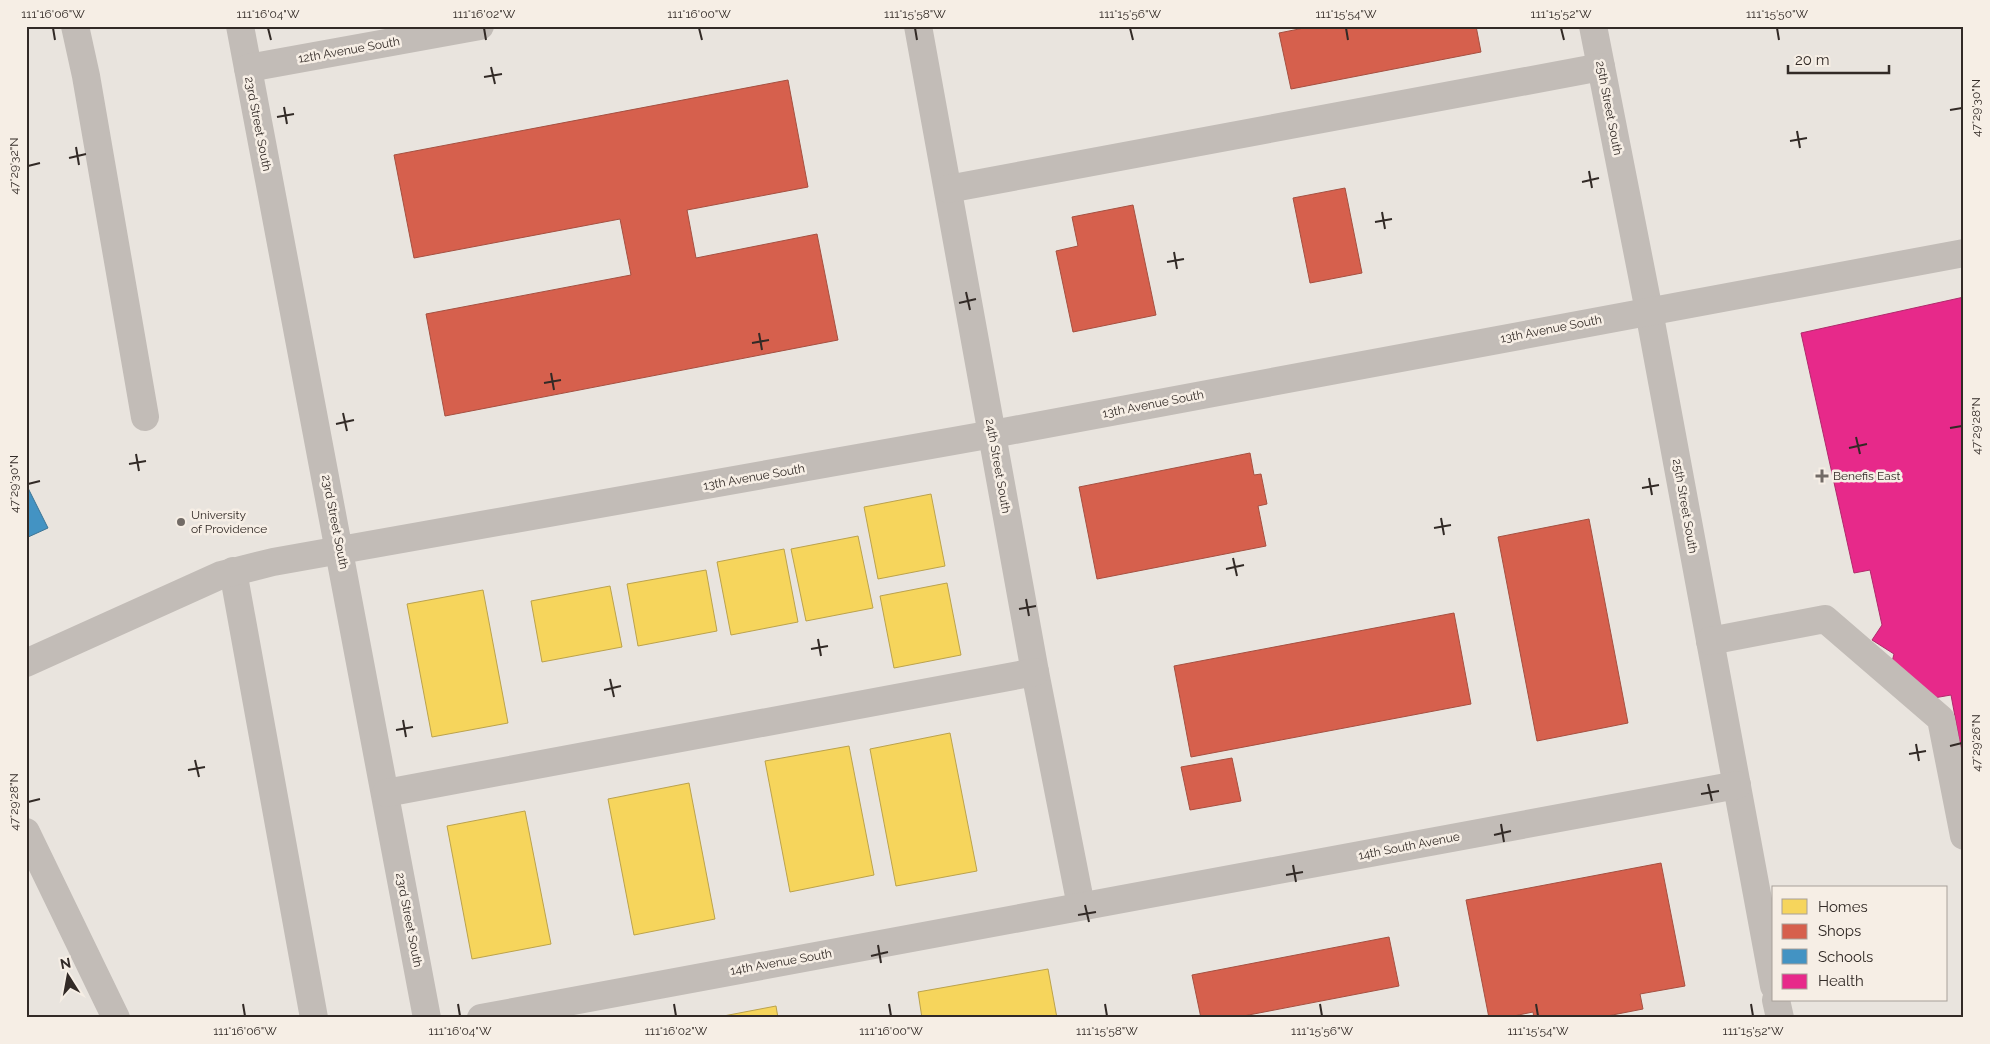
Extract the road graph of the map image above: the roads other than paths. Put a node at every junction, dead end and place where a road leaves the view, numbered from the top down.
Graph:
1 (75, 26) edge
2 (240, 26) edge
3 (480, 26) edge
4 (918, 26) edge
5 (1593, 26) edge
6 (1601, 67) junction
7 (248, 68) junction
8 (948, 189) junction
9 (1964, 253) edge
10 (1649, 311) junction
11 (145, 417) dead end
12 (993, 434) junction
13 (340, 551) junction
14 (233, 571) junction
15 (1710, 641) junction
16 (26, 663) edge
17 (1035, 672) junction
18 (1737, 785) junction
19 (386, 793) junction
20 (26, 832) edge
21 (1964, 836) edge
22 (1081, 906) junction
23 (1772, 975) edge
24 (1776, 1002) edge
25 (116, 1018) edge
26 (314, 1018) edge
27 (427, 1018) edge
28 (481, 1018) edge
29 (1780, 1018) edge

1 - 11 street
2 - 7 street, 23rd Street South
3 - 7 street, 12th Avenue South
4 - 8 street, 24th Street South
5 - 6 street, 25th Street South
6 - 8 street
6 - 10 street, 25th Street South
7 - 13 street, 23rd Street South
8 - 12 street, 24th Street South
9 - 10 street, 13th Avenue South
10 - 12 street, 13th Avenue South
10 - 15 street, 25th Street South
12 - 13 street, 13th Avenue South
12 - 17 street, 24th Street South
13 - 14 street, 13th Avenue South
13 - 19 street, 23rd Street South
14 - 16 street, 13th Avenue South
14 - 26 street
15 - 18 street, 25th Street South
15 - 21 street
17 - 19 street
17 - 22 street, 24th Street South
18 - 22 street, 14th South Avenue
18 - 23 street, 25th Street South
19 - 27 street, 23rd Street South
20 - 25 street
22 - 28 street, 14th Avenue South
24 - 29 street

